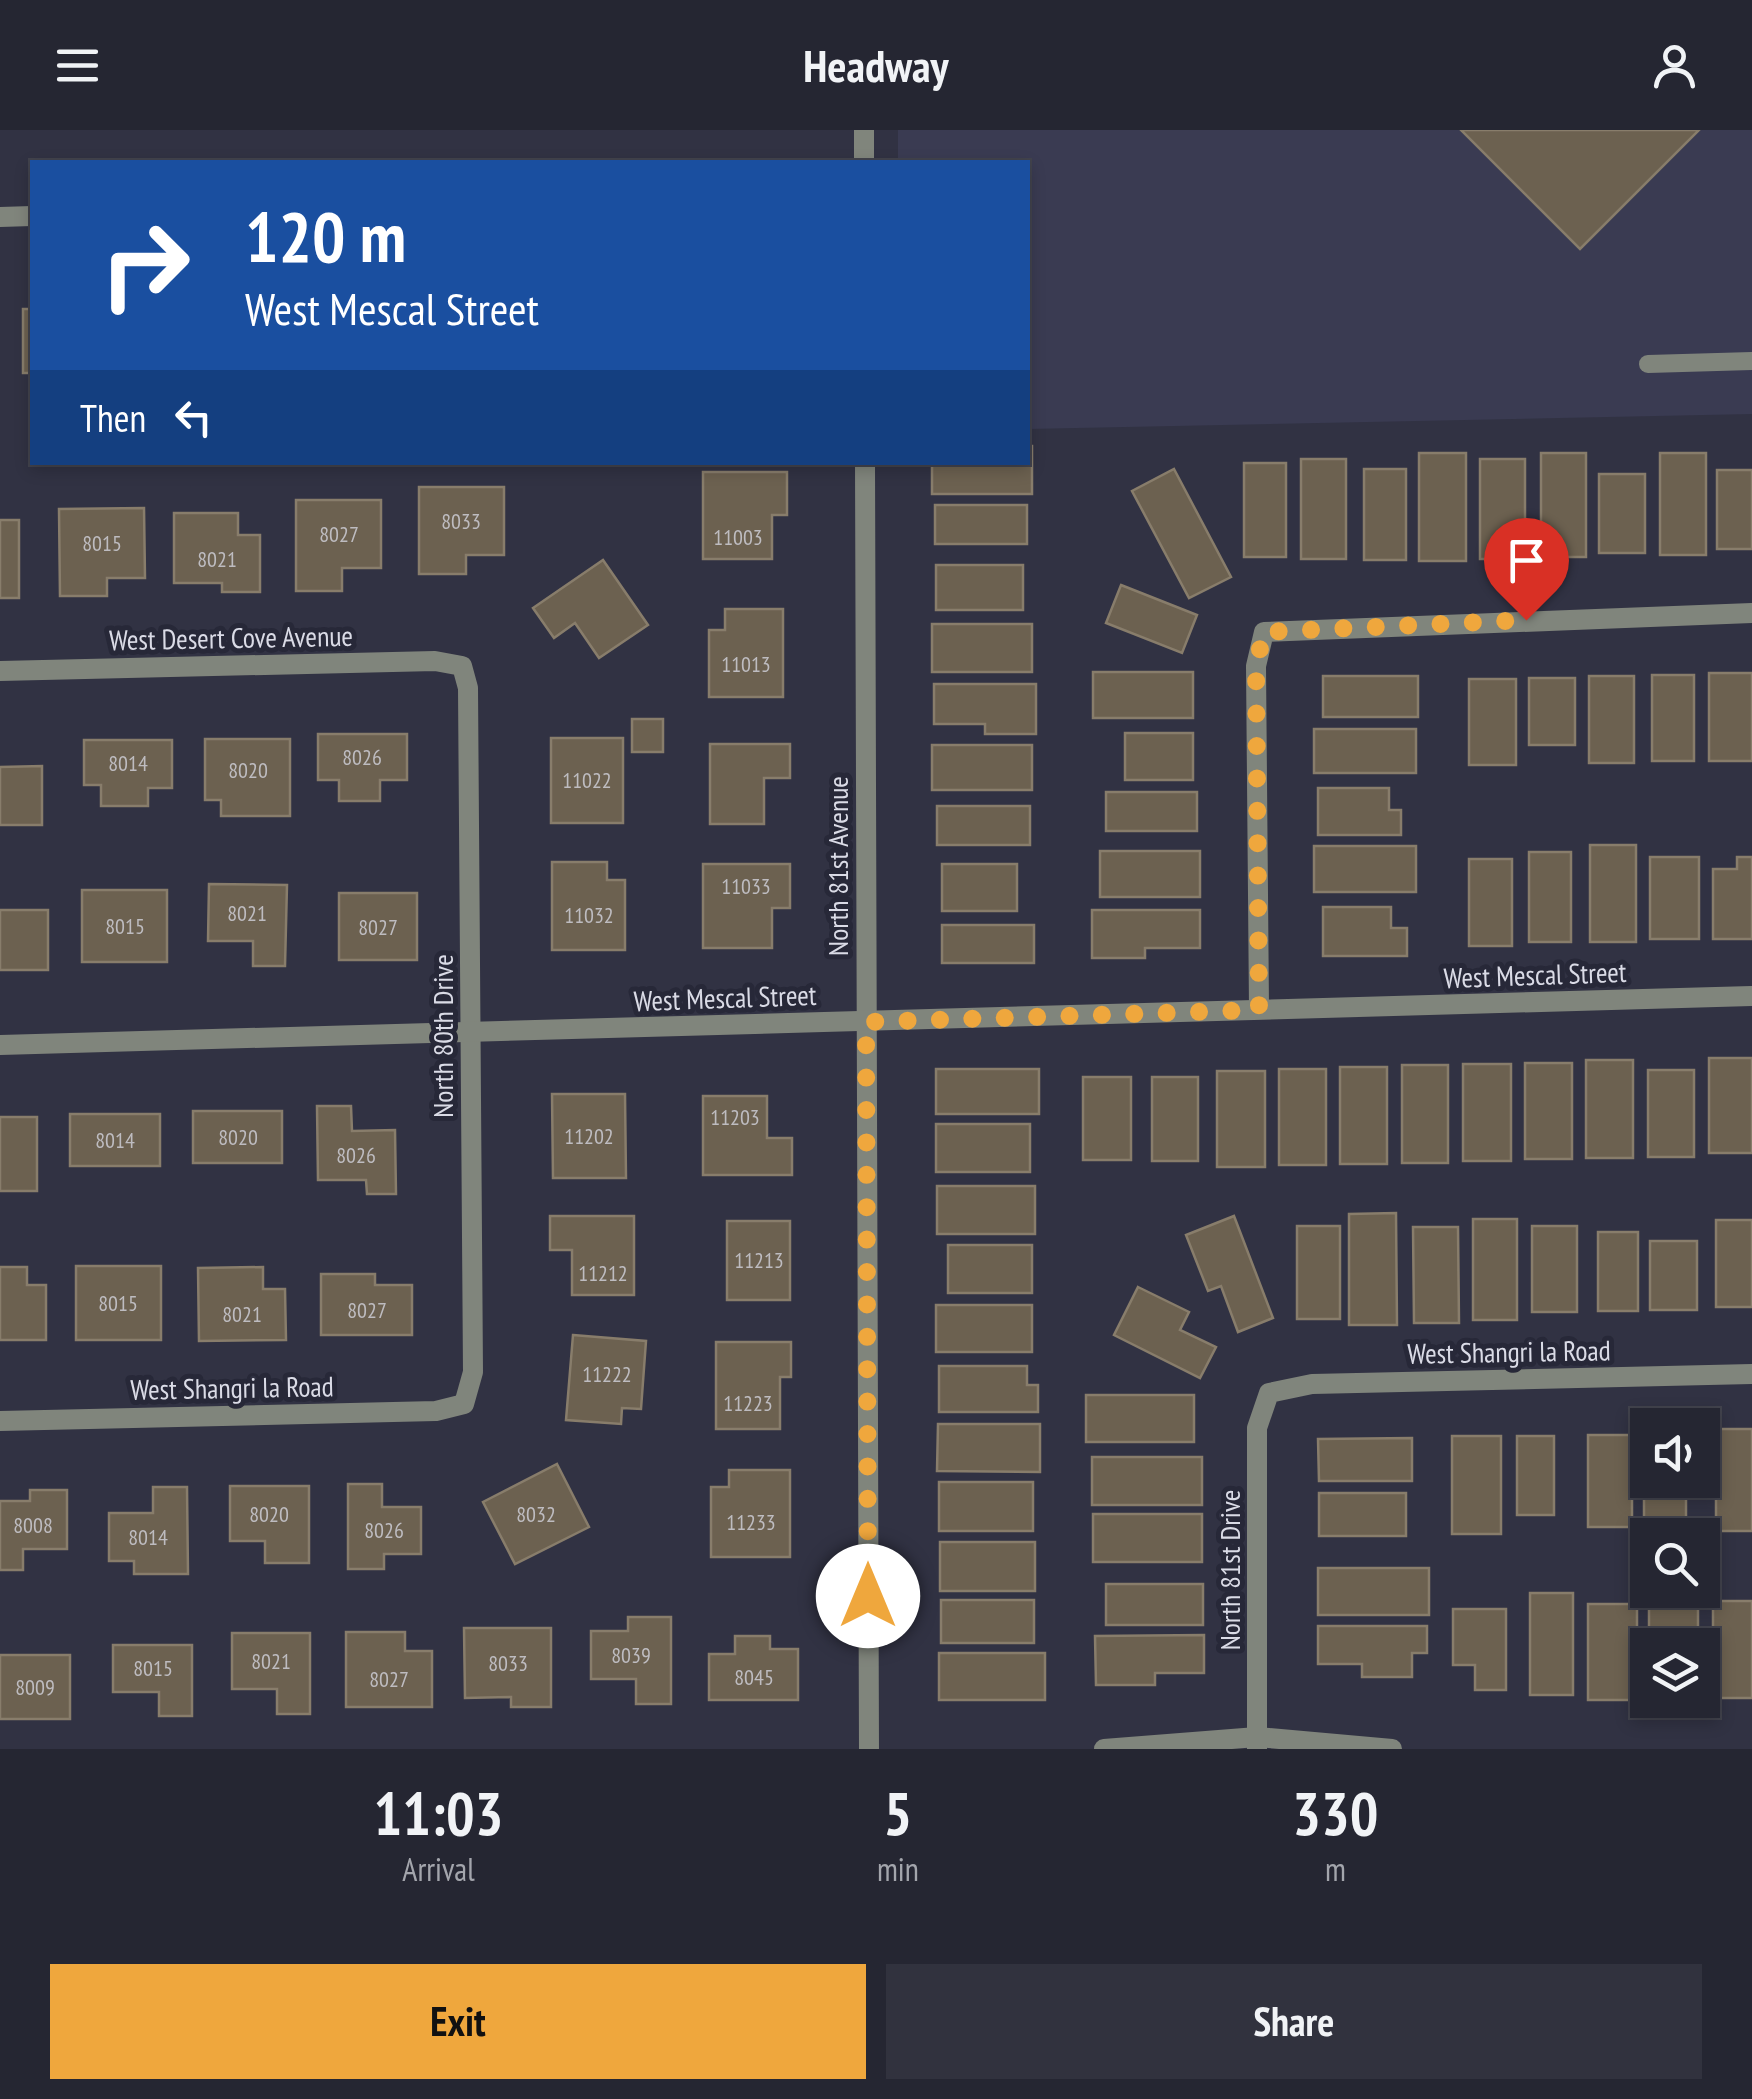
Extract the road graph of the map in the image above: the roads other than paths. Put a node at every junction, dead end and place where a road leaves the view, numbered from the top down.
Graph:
1 (864, 130) edge
2 (864, 160) edge
3 (0, 216) edge
4 (30, 216) edge
5 (1752, 360) edge
6 (1648, 364) dead end
7 (865, 465) edge
8 (1752, 613) edge
9 (462, 666) joint
10 (0, 671) edge
11 (1752, 996) edge
12 (1259, 1010) junction
13 (866, 1022) junction
14 (471, 1034) junction
15 (0, 1045) edge
16 (1752, 1374) edge
17 (1269, 1393) joint
18 (464, 1404) joint
19 (0, 1421) edge
20 (1258, 1743) edge
21 (868, 1749) edge
22 (1104, 1749) edge
23 (1392, 1749) edge

1 - 2 street
3 - 4 street
5 - 6 lane
7 - 13 street, North 81st Avenue
8 - 12 street
9 - 10 street, West Desert Cove Avenue
9 - 14 street, North 80th Drive
11 - 12 street, West Mescal Street
12 - 13 street, West Mescal Street
13 - 14 street, West Mescal Street
13 - 21 street, North 81st Avenue
14 - 15 street, West Mescal Street
14 - 18 street, North 80th Drive
16 - 17 street, West Shangri la Road
17 - 20 street, North 81st Drive
18 - 19 street, West Shangri la Road
20 - 22 street
20 - 23 street

